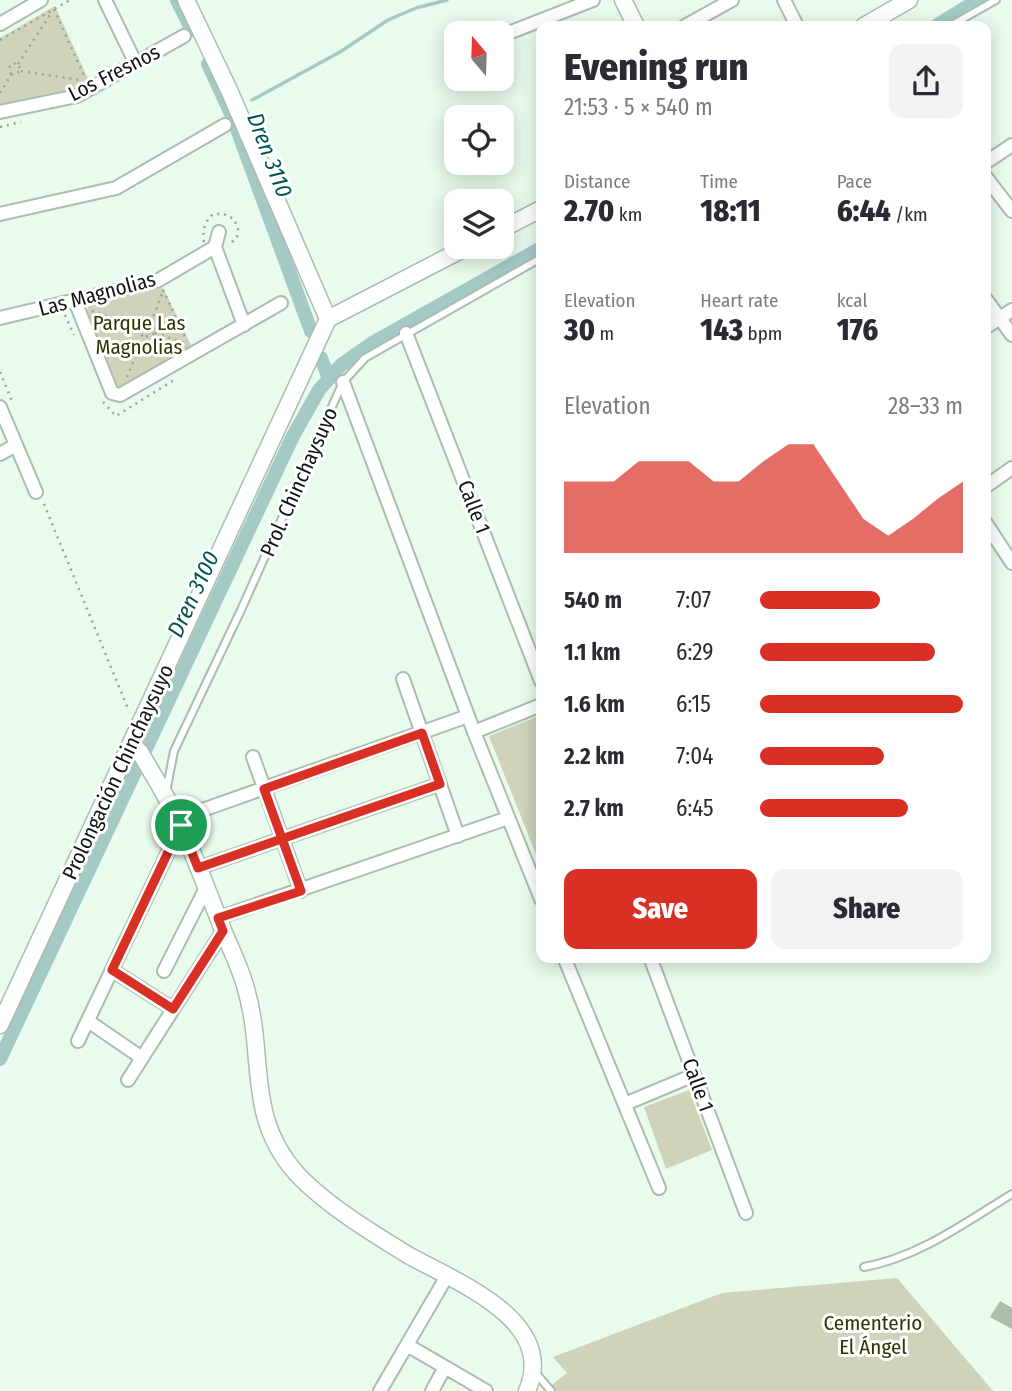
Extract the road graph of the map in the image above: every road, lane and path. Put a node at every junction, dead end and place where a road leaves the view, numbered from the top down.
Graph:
1 (41, 0) edge
2 (70, 0) edge
3 (105, 0) edge
4 (186, 0) edge
5 (593, 0) edge
6 (623, 0) edge
7 (732, 0) edge
8 (784, 0) edge
9 (909, 0) edge
10 (996, 0) edge
11 (54, 9) junction
12 (547, 21) edge
13 (634, 21) edge
14 (694, 21) edge
15 (794, 21) edge
16 (873, 21) edge
17 (959, 21) edge
18 (0, 24) edge
19 (536, 25) edge
20 (514, 31) edge
21 (184, 36) dead end
22 (0, 40) edge
23 (18, 64) junction
24 (136, 64) junction
25 (0, 67) edge
26 (9, 68) junction
27 (21, 71) junction
28 (11, 75) junction
29 (0, 93) edge
30 (0, 112) edge
31 (225, 125) dead end
32 (1012, 145) edge
33 (991, 159) edge
34 (991, 184) edge
35 (1012, 211) edge
36 (536, 212) edge
37 (0, 214) edge
38 (514, 223) edge
39 (219, 232) dead end
40 (215, 247) junction
41 (444, 259) edge
42 (536, 261) edge
43 (75, 301) junction
44 (281, 303) dead end
45 (991, 306) edge
46 (89, 310) dead end
47 (1012, 310) edge
48 (0, 318) edge
49 (1000, 318) junction
50 (328, 319) junction
51 (151, 323) junction
52 (991, 324) edge
53 (244, 325) junction
54 (139, 328) junction
55 (155, 333) junction
56 (406, 334) junction
57 (1012, 335) edge
58 (143, 338) junction
59 (127, 377) dead end
60 (343, 382) junction
61 (0, 407) edge
62 (16, 445) junction
63 (0, 454) edge
64 (1012, 468) edge
65 (991, 483) edge
66 (40, 498) joint
67 (991, 531) edge
68 (1012, 563) edge
69 (536, 668) edge
70 (403, 679) dead end
71 (536, 707) edge
72 (468, 716) junction
73 (474, 732) junction
74 (422, 733) junction
75 (139, 749) junction
76 (253, 757) dead end
77 (440, 784) junction
78 (264, 789) junction
79 (165, 797) junction
80 (508, 818) junction
81 (179, 822) junction
82 (458, 836) junction
83 (282, 839) junction
84 (198, 868) junction
85 (536, 887) edge
86 (206, 888) junction
87 (301, 891) junction
88 (220, 924) junction
89 (567, 963) edge
90 (652, 963) edge
91 (112, 970) junction
92 (164, 971) dead end
93 (173, 1009) junction
94 (88, 1021) junction
95 (0, 1025) edge
96 (78, 1041) dead end
97 (142, 1058) junction
98 (694, 1075) junction
99 (128, 1080) dead end
100 (625, 1104) junction
101 (659, 1188) dead end
102 (1012, 1194) edge
103 (746, 1213) dead end
104 (864, 1267) dead end
105 (447, 1276) junction
106 (407, 1345) junction
107 (445, 1367) junction
108 (534, 1371) junction
109 (380, 1391) edge
110 (432, 1391) edge
111 (486, 1391) edge
112 (527, 1391) edge
113 (551, 1391) edge

1 - 18 street
2 - 11 path
3 - 24 street
4 - 50 street
5 - 12 street
6 - 13 street
7 - 14 street
8 - 15 street
9 - 16 street
10 - 17 lane
11 - 22 path
11 - 23 path
11 - 27 path
19 - 20 street
21 - 24 street, Los Fresnos
23 - 26 path
23 - 27 path
24 - 30 street, Los Fresnos
25 - 26 path
26 - 28 path
27 - 28 path
28 - 29 path
31 - 37 street
32 - 33 street
34 - 35 street
36 - 38 street
39 - 40 street
40 - 43 street, Las Magnolias
40 - 53 street
41 - 50 street
42 - 56 lane, Prol. Chinchaysuyo
43 - 48 street, Las Magnolias
43 - 53 street
44 - 53 street
45 - 49 street
46 - 54 path
47 - 49 street
49 - 52 street
49 - 57 street
50 - 75 street, Prolongación Chinchaysuyo
51 - 54 path
51 - 55 path
51 - 55 path
54 - 58 path
55 - 58 path
56 - 60 lane, Prol. Chinchaysuyo
56 - 69 street, Calle 1
58 - 59 path
60 - 72 street
60 - 79 lane, Prol. Chinchaysuyo
61 - 62 street
62 - 63 street
62 - 66 street
64 - 65 street
66 - 75 path
67 - 68 street
70 - 74 street
71 - 73 street
72 - 73 street
72 - 74 street
73 - 80 street
74 - 77 street
74 - 78 street
75 - 79 street
75 - 95 street, Prolongación Chinchaysuyo
76 - 78 street
77 - 82 street
77 - 83 street
78 - 81 street
78 - 83 street
79 - 81 street
80 - 82 street
80 - 85 street
81 - 84 street
81 - 91 street
82 - 87 street
83 - 84 street
83 - 87 street
84 - 86 street
86 - 88 street
86 - 92 street
87 - 88 street
88 - 93 street
88 - 105 street
89 - 100 street
90 - 98 street, Calle 1
91 - 93 street
91 - 94 street
93 - 97 street
94 - 96 street
94 - 97 street
97 - 99 street
98 - 100 street
98 - 103 street, Calle 1
100 - 101 street
102 - 104 lane
105 - 106 street
105 - 108 street
106 - 107 street
106 - 109 street
107 - 110 street
107 - 111 street
108 - 112 street
108 - 113 lane

